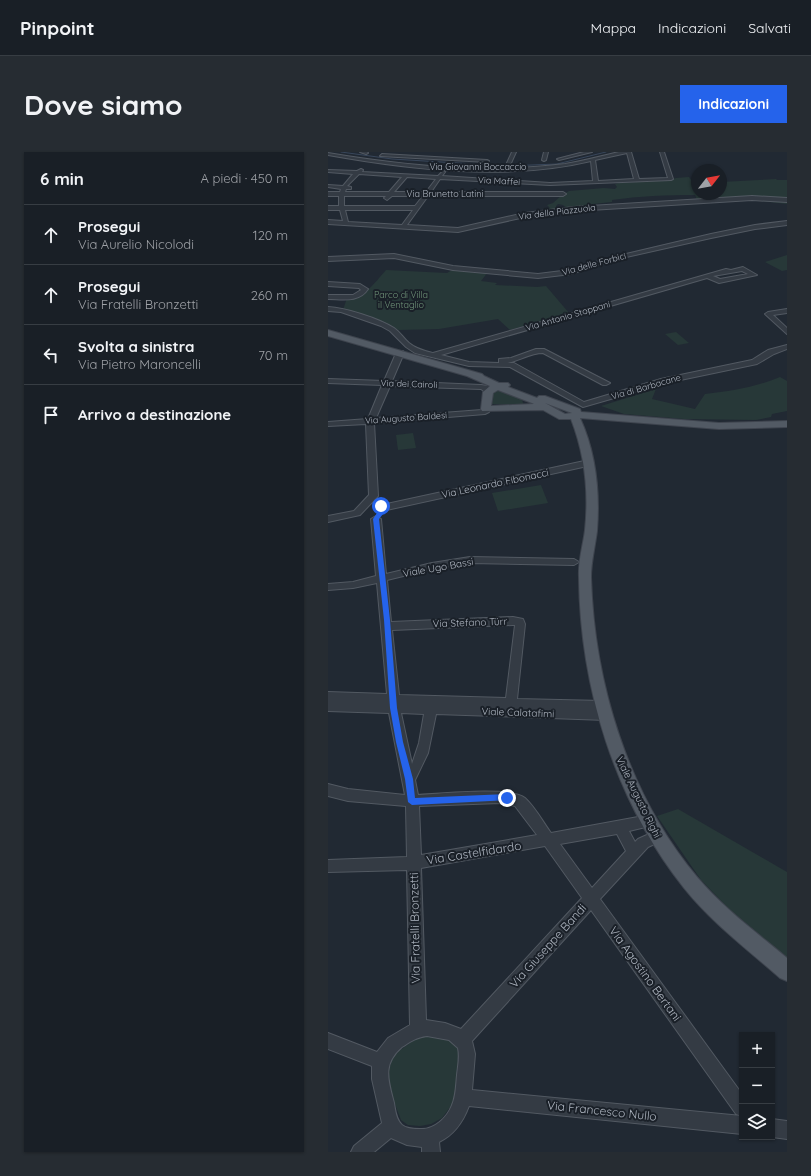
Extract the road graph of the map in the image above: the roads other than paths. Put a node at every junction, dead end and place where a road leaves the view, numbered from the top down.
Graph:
1 (432, 152) edge
2 (459, 152) edge
3 (514, 152) edge
4 (546, 152) edge
5 (590, 152) edge
6 (628, 152) edge
7 (662, 152) edge
8 (578, 153) edge
9 (328, 154) edge
10 (485, 156) dead end
11 (380, 157) edge
12 (348, 158) junction
13 (426, 158) junction
14 (453, 160) junction
15 (544, 160) junction
16 (593, 160) junction
17 (482, 161) junction
18 (490, 161) dead end
19 (537, 161) dead end
20 (515, 162) dead end
21 (540, 167) junction
22 (446, 168) junction
23 (509, 168) junction
24 (329, 171) edge
25 (358, 173) junction
26 (405, 176) junction
27 (439, 177) junction
28 (637, 181) junction
29 (516, 182) junction
30 (596, 182) junction
31 (550, 184) junction
32 (328, 186) edge
33 (344, 188) junction
34 (328, 194) edge
35 (341, 194) junction
36 (389, 194) junction
37 (427, 194) junction
38 (522, 194) junction
39 (555, 194) junction
40 (563, 194) dead end
41 (787, 200) edge
42 (328, 208) edge
43 (341, 208) junction
44 (417, 208) junction
45 (380, 213) junction
46 (328, 222) edge
47 (346, 223) junction
48 (787, 223) edge
49 (376, 225) junction
50 (403, 227) junction
51 (328, 259) edge
52 (728, 270) dead end
53 (707, 277) junction
54 (328, 284) edge
55 (328, 297) edge
56 (331, 309) edge
57 (787, 311) edge
58 (787, 332) edge
59 (329, 334) edge
60 (787, 347) edge
61 (402, 353) junction
62 (425, 356) junction
63 (512, 362) junction
64 (484, 378) junction
65 (328, 381) edge
66 (386, 383) junction
67 (606, 383) dead end
68 (509, 385) junction
69 (497, 386) junction
70 (488, 392) junction
71 (546, 407) junction
72 (485, 410) junction
73 (573, 413) junction
74 (561, 416) junction
75 (370, 421) junction
76 (328, 424) edge
77 (787, 424) edge
78 (582, 442) junction
79 (589, 463) junction
80 (374, 496) junction
81 (382, 508) junction
82 (357, 513) junction
83 (328, 519) edge
84 (376, 519) junction
85 (587, 550) junction
86 (574, 562) junction
87 (585, 574) junction
88 (382, 578) junction
89 (328, 587) edge
90 (387, 626) junction
91 (328, 697) edge
92 (511, 702) junction
93 (393, 703) junction
94 (431, 704) junction
95 (328, 706) edge
96 (605, 710) junction
97 (409, 779) junction
98 (328, 790) edge
99 (412, 802) junction
100 (649, 821) junction
101 (620, 827) junction
102 (658, 836) junction
103 (549, 840) junction
104 (634, 852) junction
105 (414, 863) junction
106 (328, 866) edge
107 (591, 899) junction
108 (787, 971) edge
109 (418, 1029) junction
110 (462, 1040) junction
111 (328, 1041) edge
112 (382, 1062) junction
113 (462, 1097) junction
114 (739, 1104) edge
115 (739, 1125) edge
116 (392, 1126) junction
117 (775, 1128) edge
118 (787, 1130) edge
119 (430, 1145) edge
120 (360, 1152) edge

1 - 13 street
2 - 14 street
3 - 20 street
4 - 15 street
5 - 8 street
6 - 16 street, Via Giovanni Boccaccio
6 - 28 street
7 - 28 street, Via Maffei
8 - 15 street
9 - 12 street, Via Giovanni Boccaccio
10 - 17 street
11 - 12 street, Via Giovanni Boccaccio
11 - 13 street
11 - 22 street, Via Giovanni Boccaccio
11 - 25 street
12 - 24 street
13 - 14 street
14 - 17 street
15 - 19 street
16 - 21 street, Via Giovanni Boccaccio
16 - 30 street
17 - 18 street
21 - 23 street, Via Giovanni Boccaccio
21 - 31 street
22 - 23 street, Via Giovanni Boccaccio
22 - 27 street
23 - 29 street
24 - 25 street, Via Maffei
25 - 26 street, Via Maffei
25 - 33 street
26 - 27 street, Via Maffei
26 - 36 street
27 - 29 street, Via Maffei
27 - 37 street
28 - 30 street, Via Maffei
29 - 31 street, Via Maffei
29 - 38 street
30 - 31 street, Via Maffei
31 - 39 street
32 - 33 street
33 - 35 street
33 - 36 street
34 - 35 street, Via Brunetto Latini
35 - 36 street, Via Brunetto Latini
35 - 43 street
36 - 37 street, Via Brunetto Latini
36 - 45 street
37 - 38 street, Via Brunetto Latini
37 - 44 street
38 - 39 street, Via Brunetto Latini
39 - 40 street, Via Brunetto Latini
41 - 50 street, Via della Piazzuola
42 - 43 street
43 - 45 street
43 - 47 street
44 - 45 street
44 - 50 street
45 - 49 street
46 - 47 street, Via della Piazzuola
47 - 49 street, Via della Piazzuola
48 - 51 street, Via delle Forbici
49 - 50 street, Via della Piazzuola
52 - 53 street, Via Antonio Stoppani
53 - 53 street, Via Antonio Stoppani
53 - 62 street, Via Antonio Stoppani
54 - 55 street
56 - 62 street
57 - 58 street
59 - 61 main road
60 - 63 street, Via di Barbacane
61 - 62 main road
61 - 66 street
62 - 63 street
62 - 64 main road
63 - 67 street
64 - 68 main road
64 - 69 main road
64 - 70 street
65 - 66 street, Via dei Cairoli
66 - 70 street, Via dei Cairoli
66 - 75 street
68 - 69 main road
68 - 73 main road
69 - 70 main road
69 - 71 main road
70 - 72 main road
71 - 72 main road
71 - 74 main road
72 - 75 street, Via Augusto Baldesi
73 - 74 main road
73 - 77 main road
73 - 78 main road, Viale Augusto Righi
74 - 78 main road, Viale Augusto Righi
75 - 76 street, Via Augusto Baldesi
75 - 80 street
78 - 79 main road, Viale Augusto Righi
79 - 81 street, Via Leonardo Fibonacci
79 - 85 main road, Viale Augusto Righi
80 - 81 street
80 - 82 street
81 - 84 street
82 - 83 street
82 - 84 street
84 - 88 street, Via Fratelli Bronzetti
85 - 86 street
85 - 87 main road, Viale Augusto Righi
86 - 87 street
86 - 88 street, Viale Ugo Bassi
87 - 96 main road, Viale Augusto Righi
88 - 89 street, Viale Ugo Bassi
88 - 90 street, Via Fratelli Bronzetti
90 - 92 street, Via Stefano Türr
90 - 93 street, Via Fratelli Bronzetti
91 - 93 street, Viale Calatafimi
92 - 94 street, Viale Calatafimi
92 - 96 street, Viale Calatafimi
93 - 94 street, Viale Calatafimi
93 - 95 street, Viale Calatafimi
93 - 97 street, Via Fratelli Bronzetti
94 - 96 street, Viale Calatafimi
94 - 97 street
96 - 100 main road, Viale Augusto Righi
97 - 99 street, Via Fratelli Bronzetti
98 - 99 street
99 - 103 street, Via Agostino Bertani
99 - 105 street, Via Fratelli Bronzetti
100 - 101 street, Via Castelfidardo
100 - 102 main road, Viale Augusto Righi
101 - 103 street, Via Castelfidardo
101 - 104 street
102 - 104 street, Via Giuseppe Bandi
102 - 108 main road, Viale Augusto Righi
103 - 105 street, Via Castelfidardo
103 - 107 street, Via Agostino Bertani
104 - 107 street, Via Giuseppe Bandi
105 - 106 street, Via Castelfidardo
105 - 109 street, Via Fratelli Bronzetti
107 - 110 street, Via Giuseppe Bandi
107 - 114 street, Via Agostino Bertani
109 - 110 street
109 - 112 street
110 - 113 street
111 - 112 street
112 - 116 street
113 - 115 street, Via Francesco Nullo
113 - 119 street
116 - 119 street
116 - 120 street
117 - 118 street

